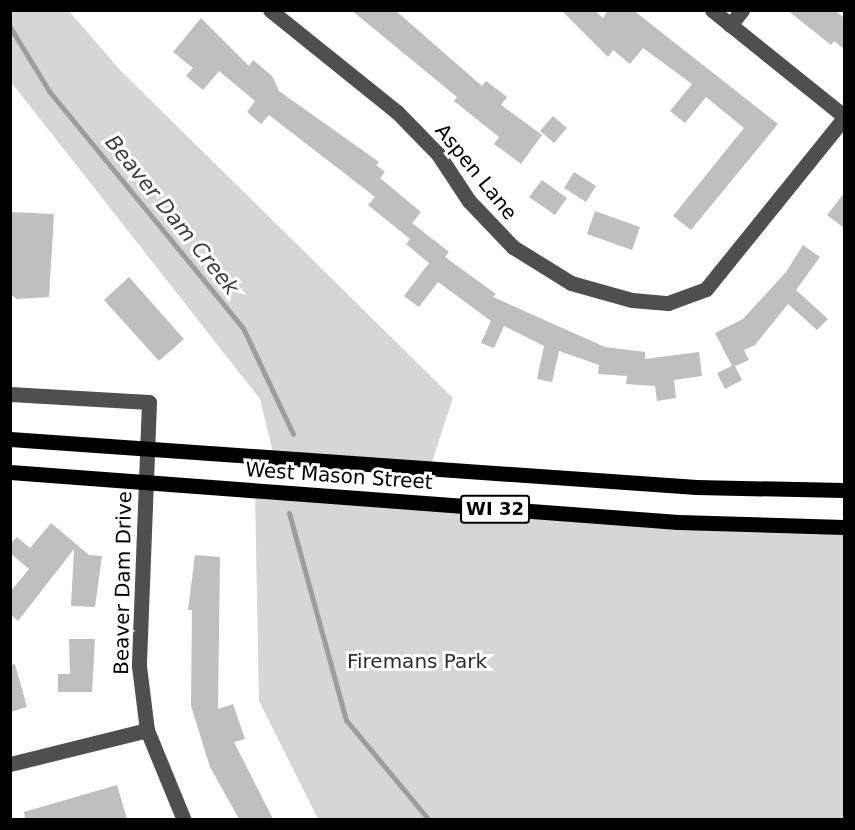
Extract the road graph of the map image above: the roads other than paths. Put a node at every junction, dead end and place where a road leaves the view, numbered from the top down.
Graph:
1 (270, 10) edge
2 (712, 10) edge
3 (742, 10) edge
4 (730, 25) junction
5 (844, 117) edge
6 (10, 394) edge
7 (10, 438) edge
8 (149, 448) junction
9 (10, 472) edge
10 (147, 482) junction
11 (844, 490) edge
12 (844, 527) edge
13 (147, 730) junction
14 (10, 764) edge
15 (183, 819) edge

1 - 5 street, Aspen Lane
2 - 4 street
3 - 4 street
4 - 5 street
6 - 8 street, Beaver Dam Drive
7 - 8 main road, West Mason Street / WI 32
8 - 10 street, Beaver Dam Drive
8 - 11 main road, West Mason Street / WI 32
9 - 10 main road, West Mason Street / WI 32
10 - 12 main road, West Mason Street / WI 32
10 - 13 street, Beaver Dam Drive
13 - 14 street
13 - 15 street, Beaver Dam Drive

